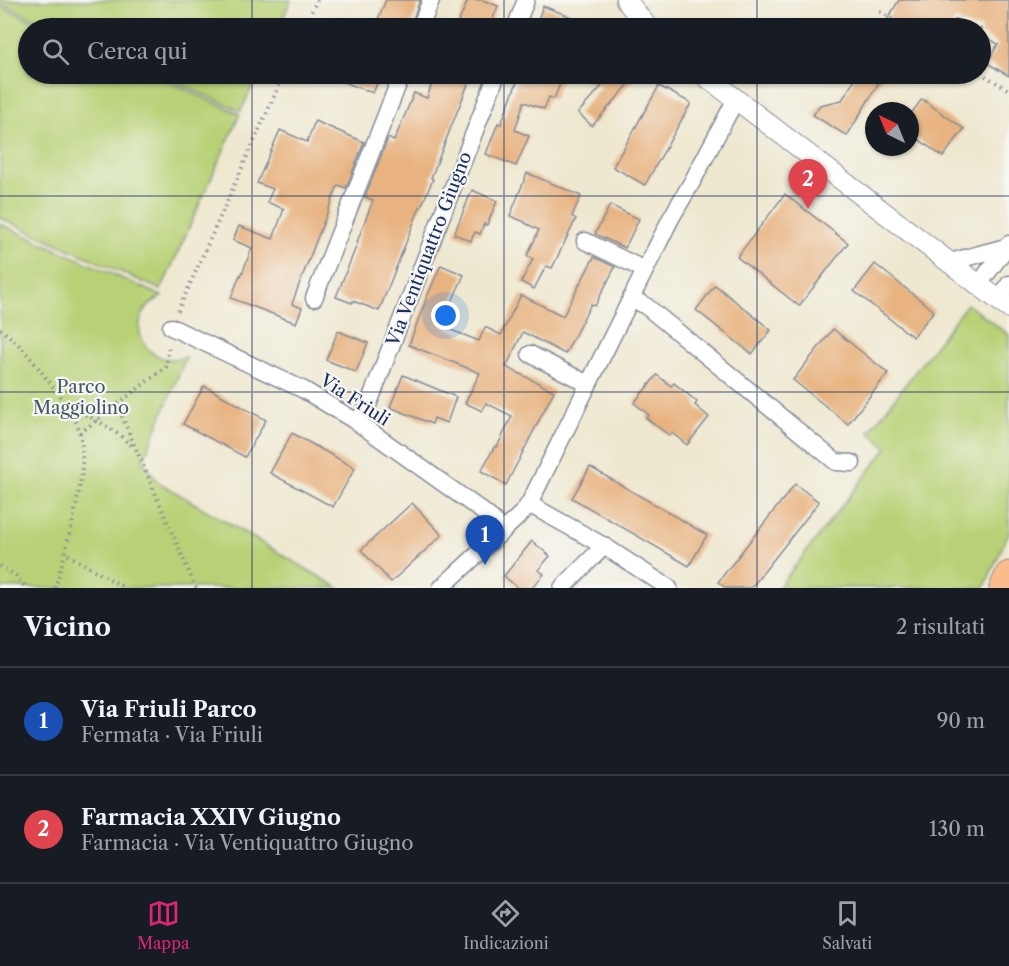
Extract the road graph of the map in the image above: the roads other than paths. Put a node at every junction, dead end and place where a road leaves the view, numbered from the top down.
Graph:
1 (431, 0) edge
2 (526, 0) edge
3 (626, 0) edge
4 (424, 18) edge
5 (519, 18) edge
6 (640, 18) edge
7 (398, 84) edge
8 (493, 84) edge
9 (716, 84) edge
10 (736, 99) junction
11 (585, 241) dead end
12 (1008, 246) edge
13 (950, 262) junction
14 (645, 270) junction
15 (979, 284) junction
16 (314, 298) dead end
17 (631, 298) junction
18 (1006, 298) edge
19 (171, 327) road end
20 (531, 354) dead end
21 (588, 384) junction
22 (357, 422) junction
23 (852, 463) dead end
24 (530, 504) junction
25 (502, 531) junction
26 (604, 546) junction
27 (1009, 574) edge
28 (441, 588) edge
29 (562, 588) edge
30 (669, 588) edge
31 (1003, 588) edge

1 - 4 street
2 - 5 street
3 - 6 street
7 - 16 street
8 - 22 street, Via Ventiquattro Giugno
9 - 10 street
10 - 13 street
10 - 14 street
11 - 14 street
12 - 13 street
12 - 15 street
13 - 15 street
14 - 17 street
15 - 18 street
17 - 21 street
17 - 23 street
19 - 22 street, Via Friuli
20 - 21 street
21 - 24 street
22 - 25 street, Via Friuli
24 - 25 street
24 - 26 street
25 - 28 street
26 - 29 street
26 - 30 street
27 - 31 highway

